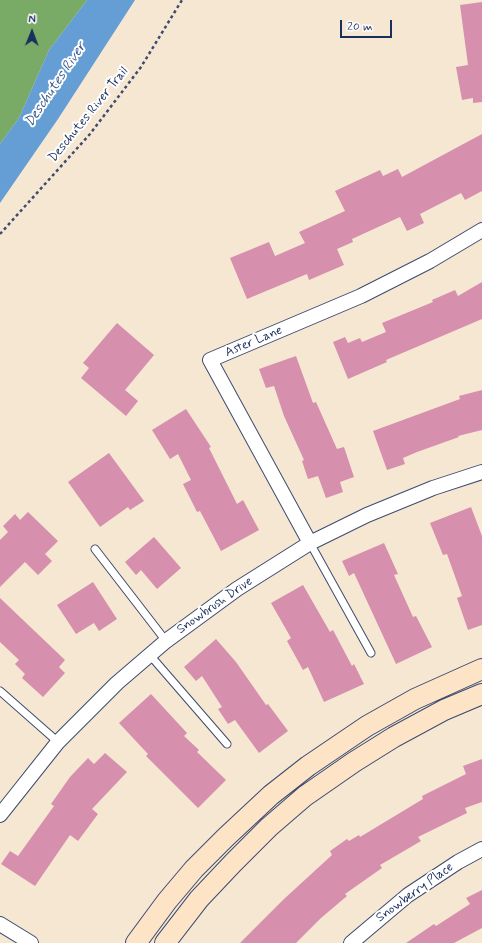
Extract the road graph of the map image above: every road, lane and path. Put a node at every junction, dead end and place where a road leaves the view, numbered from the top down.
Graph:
1 (182, 0) edge
2 (482, 230) edge
3 (0, 234) edge
4 (482, 472) edge
5 (310, 543) junction
6 (95, 549) dead end
7 (166, 641) junction
8 (149, 654) junction
9 (370, 654) dead end
10 (482, 669) edge
11 (0, 691) edge
12 (482, 694) edge
13 (58, 742) junction
14 (227, 744) dead end
15 (0, 815) edge
16 (482, 849) edge
17 (0, 924) edge
18 (31, 943) edge
19 (136, 943) edge
20 (165, 943) edge
21 (351, 943) edge

1 - 3 path, Deschutes River Trail
2 - 5 street, Aster Lane
4 - 5 street, Snowbrush Drive
5 - 7 street, Snowbrush Drive
5 - 9 lane
6 - 7 lane
7 - 8 street, Snowbrush Drive
8 - 13 street, Snowbrush Drive
8 - 14 lane
10 - 19 main road
11 - 13 lane
12 - 20 main road
13 - 15 street, Snowbrush Drive
16 - 21 street, Snowberry Place
17 - 18 street

